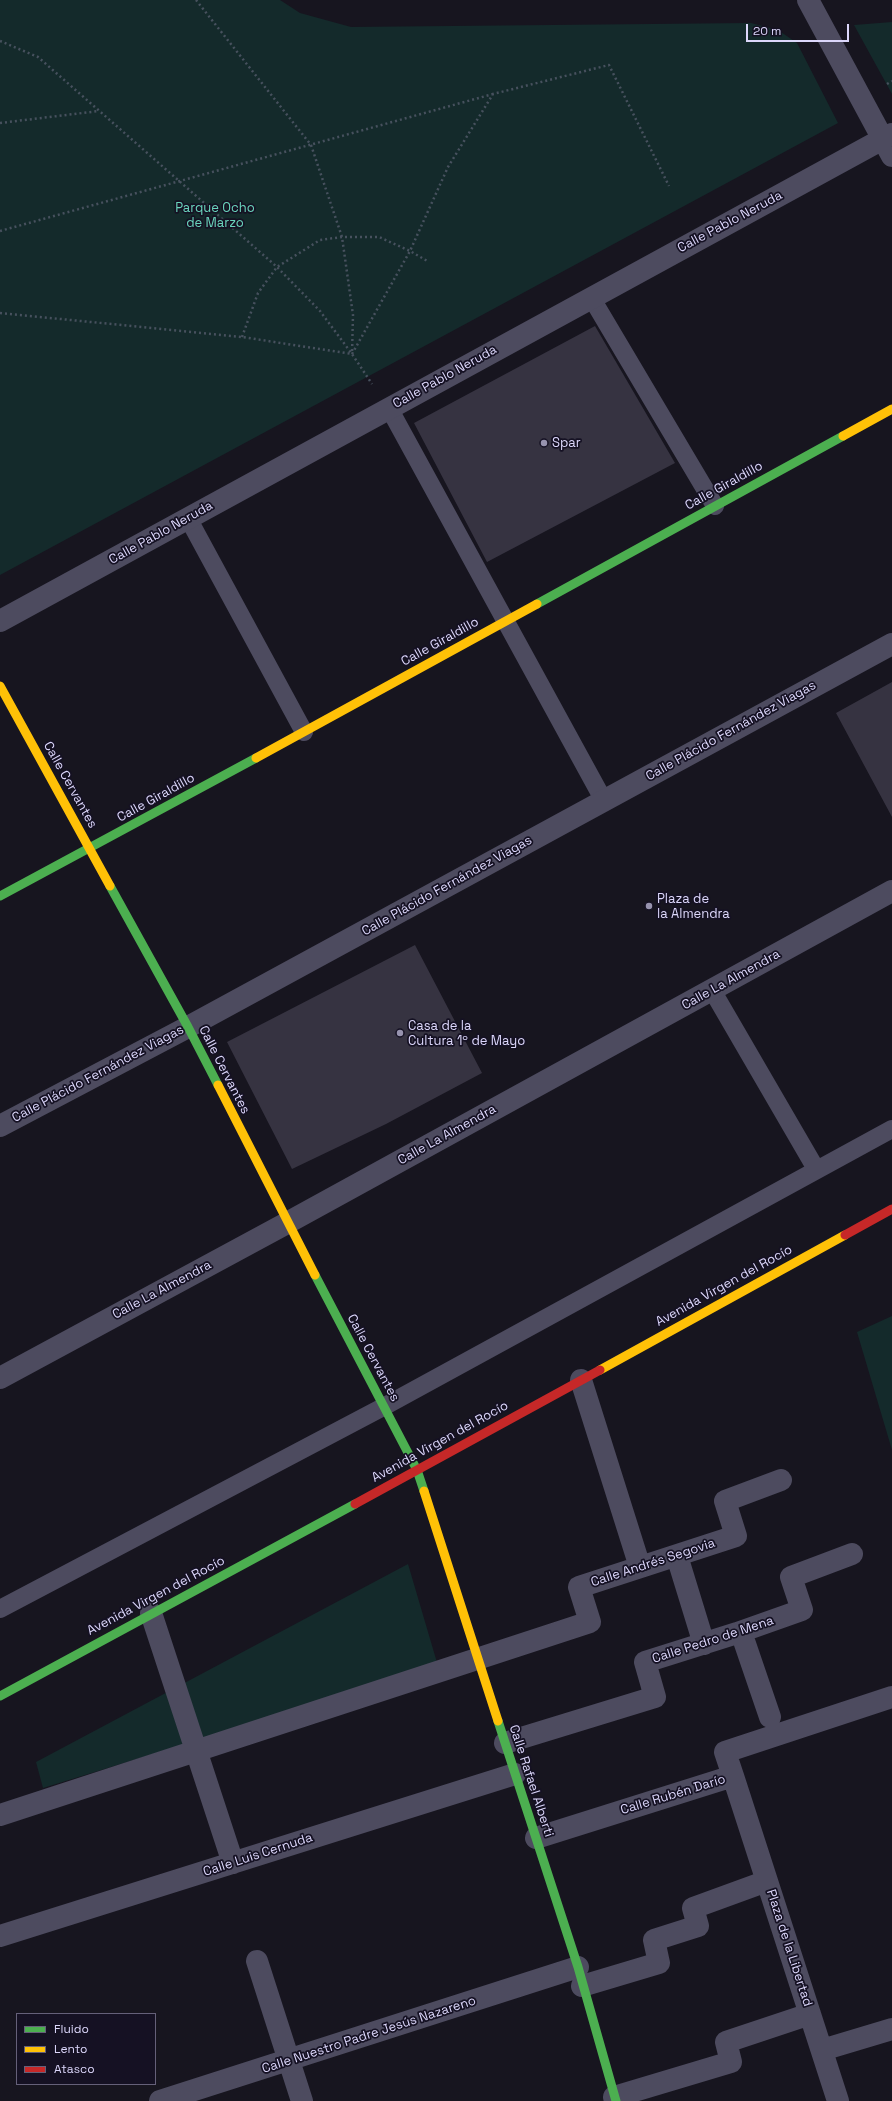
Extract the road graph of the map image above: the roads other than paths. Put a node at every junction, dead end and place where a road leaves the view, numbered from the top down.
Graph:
1 (808, 0) edge
2 (889, 143) edge
3 (591, 298) junction
4 (388, 408) junction
5 (892, 409) edge
6 (714, 506) junction
7 (188, 518) junction
8 (505, 621) junction
9 (0, 622) edge
10 (892, 644) edge
11 (0, 686) edge
12 (304, 732) junction
13 (604, 801) junction
14 (90, 849) junction
15 (892, 891) edge
16 (0, 896) edge
17 (712, 990) junction
18 (188, 1028) junction
19 (0, 1126) edge
20 (892, 1129) edge
21 (816, 1169) junction
22 (892, 1209) edge
23 (287, 1223) junction
24 (0, 1378) edge
25 (581, 1380) junction
26 (385, 1406) junction
27 (418, 1470) junction
28 (781, 1480) dead end
29 (852, 1554) dead end
30 (677, 1556) junction
31 (640, 1567) junction
32 (0, 1609) edge
33 (151, 1613) junction
34 (741, 1632) junction
35 (704, 1644) junction
36 (478, 1658) junction
37 (0, 1696) edge
38 (892, 1697) edge
39 (770, 1717) dead end
40 (505, 1742) junction
41 (196, 1751) junction
42 (515, 1774) junction
43 (733, 1776) junction
44 (0, 1815) edge
45 (536, 1838) junction
46 (233, 1863) junction
47 (767, 1882) junction
48 (0, 1936) edge
49 (257, 1961) dead end
50 (580, 1977) junction
51 (810, 2014) junction
52 (892, 2029) edge
53 (822, 2050) junction
54 (289, 2061) junction
55 (615, 2099) edge
56 (160, 2101) edge
57 (302, 2101) edge
58 (838, 2101) edge

1 - 2 street
2 - 3 street, Calle Pablo Neruda
3 - 4 street, Calle Pablo Neruda
3 - 6 lane
4 - 7 street, Calle Pablo Neruda
4 - 8 lane
5 - 6 street, Calle Giraldillo
6 - 8 street, Calle Giraldillo
7 - 9 street, Calle Pablo Neruda
7 - 12 lane
8 - 12 street, Calle Giraldillo
8 - 13 lane
10 - 13 street, Calle Plácido Fernández Viagas
11 - 14 street, Calle Cervantes
12 - 14 street, Calle Giraldillo
13 - 18 street, Calle Plácido Fernández Viagas
14 - 16 street, Calle Giraldillo
14 - 18 street, Calle Cervantes
15 - 17 street, Calle La Almendra
17 - 21 lane
17 - 23 street, Calle La Almendra
18 - 19 street, Calle Plácido Fernández Viagas
18 - 23 street, Calle Cervantes
20 - 21 lane
21 - 26 lane
22 - 25 street, Avenida Virgen del Rocío
23 - 24 street, Calle La Almendra
23 - 26 street, Calle Cervantes
25 - 27 street, Avenida Virgen del Rocío
25 - 31 street
26 - 27 street, Calle Cervantes
26 - 32 lane
27 - 33 street, Avenida Virgen del Rocío
27 - 36 street, Calle Rafael Alberti
28 - 30 street, Calle Andrés Segovia
29 - 34 street, Calle Pedro de Mena
30 - 31 street, Calle Andrés Segovia
30 - 35 street
31 - 36 street, Calle Andrés Segovia
33 - 37 street, Avenida Virgen del Rocío
33 - 41 street
34 - 35 street, Calle Pedro de Mena
34 - 39 street
35 - 40 street, Calle Pedro de Mena
36 - 40 street, Calle Rafael Alberti
36 - 41 street
38 - 43 street, Calle Rubén Darío
40 - 42 street, Calle Rafael Alberti
41 - 44 street
41 - 46 street
42 - 45 street, Calle Rafael Alberti
42 - 46 street, Calle Luis Cernuda
43 - 45 street, Calle Rubén Darío
43 - 47 street, Plaza de la Libertad
45 - 50 street, Calle Rafael Alberti
46 - 48 street, Calle Luis Cernuda
47 - 50 street, Calle Nuestro Padre Jesús Nazareno
47 - 51 street, Plaza de la Libertad
49 - 54 street
50 - 54 street, Calle Nuestro Padre Jesús Nazareno
50 - 55 street, Calle Rafael Alberti
51 - 53 street, Plaza de la Libertad
51 - 55 street
52 - 53 street
53 - 58 street, Plaza de la Libertad
54 - 56 street, Calle Nuestro Padre Jesús Nazareno
54 - 57 street

